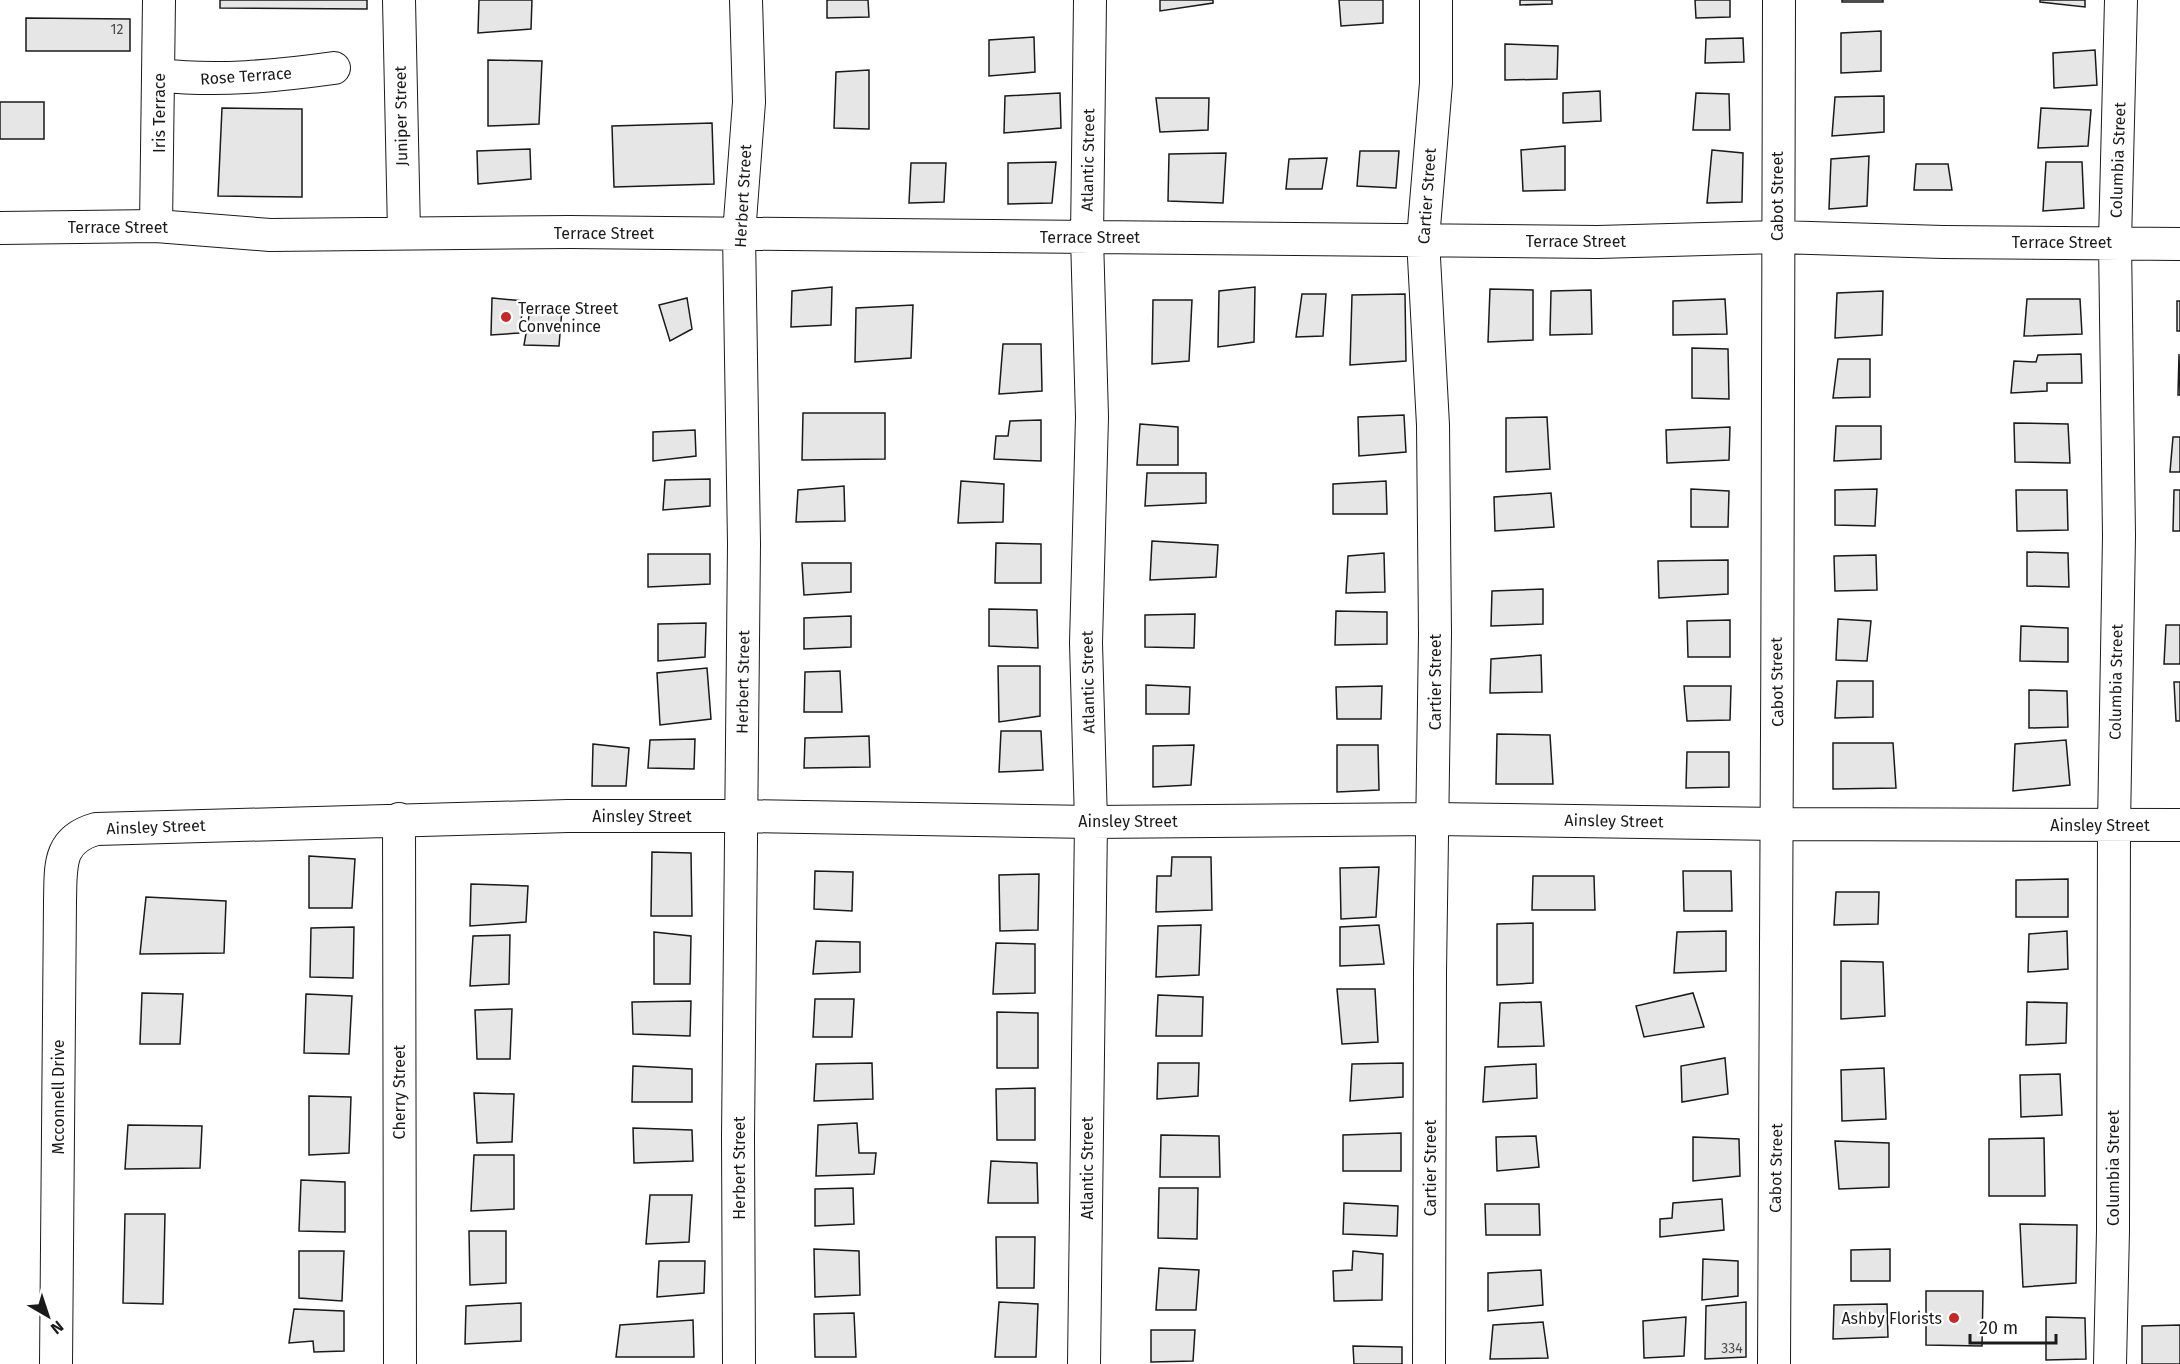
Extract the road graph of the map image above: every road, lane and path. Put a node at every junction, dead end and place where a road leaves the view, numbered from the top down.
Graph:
1 (159, 0) edge
2 (399, 0) edge
3 (746, 0) edge
4 (1090, 0) edge
5 (1436, 0) edge
6 (1779, 0) edge
7 (2121, 0) edge
8 (334, 68) dead end
9 (159, 75) junction
10 (156, 226) junction
11 (0, 228) edge
12 (404, 232) junction
13 (739, 234) junction
14 (1087, 237) junction
15 (1777, 237) junction
16 (1423, 239) junction
17 (2115, 242) junction
18 (2180, 244) edge
19 (741, 816) junction
20 (399, 819) junction
21 (1434, 819) junction
22 (1091, 822) junction
23 (1778, 824) junction
24 (2180, 825) edge
25 (2114, 826) junction
26 (79, 838) joint
27 (56, 1364) edge
28 (400, 1364) edge
29 (739, 1364) edge
30 (1084, 1364) edge
31 (1429, 1364) edge
32 (1773, 1364) edge
33 (2110, 1364) edge

1 - 9 street, Iris Terrace
2 - 12 street, Juniper Street
3 - 13 street, Herbert Street
4 - 14 street, Atlantic Street
5 - 16 street, Cartier Street
6 - 15 street, Cabot Street
7 - 17 street, Columbia Street
8 - 9 street, Rose Terrace
9 - 10 street, Iris Terrace
10 - 11 street, Terrace Street
10 - 12 street, Terrace Street
12 - 13 street, Terrace Street
13 - 14 street, Terrace Street
13 - 19 street, Herbert Street
14 - 16 street, Terrace Street
14 - 22 street, Atlantic Street
15 - 16 street, Terrace Street
15 - 17 street, Terrace Street
15 - 23 street, Cabot Street
16 - 21 street, Cartier Street
17 - 18 street, Terrace Street
17 - 25 street, Columbia Street
19 - 20 street, Ainsley Street
19 - 22 street, Ainsley Street
19 - 29 street, Herbert Street
20 - 26 street, Ainsley Street
20 - 28 street, Cherry Street
21 - 22 street, Ainsley Street
21 - 23 street, Ainsley Street
21 - 31 street, Cartier Street
22 - 30 street, Atlantic Street
23 - 25 street, Ainsley Street
23 - 32 street, Cabot Street
24 - 25 street, Ainsley Street
25 - 33 street, Columbia Street
26 - 27 street, Mcconnell Drive

